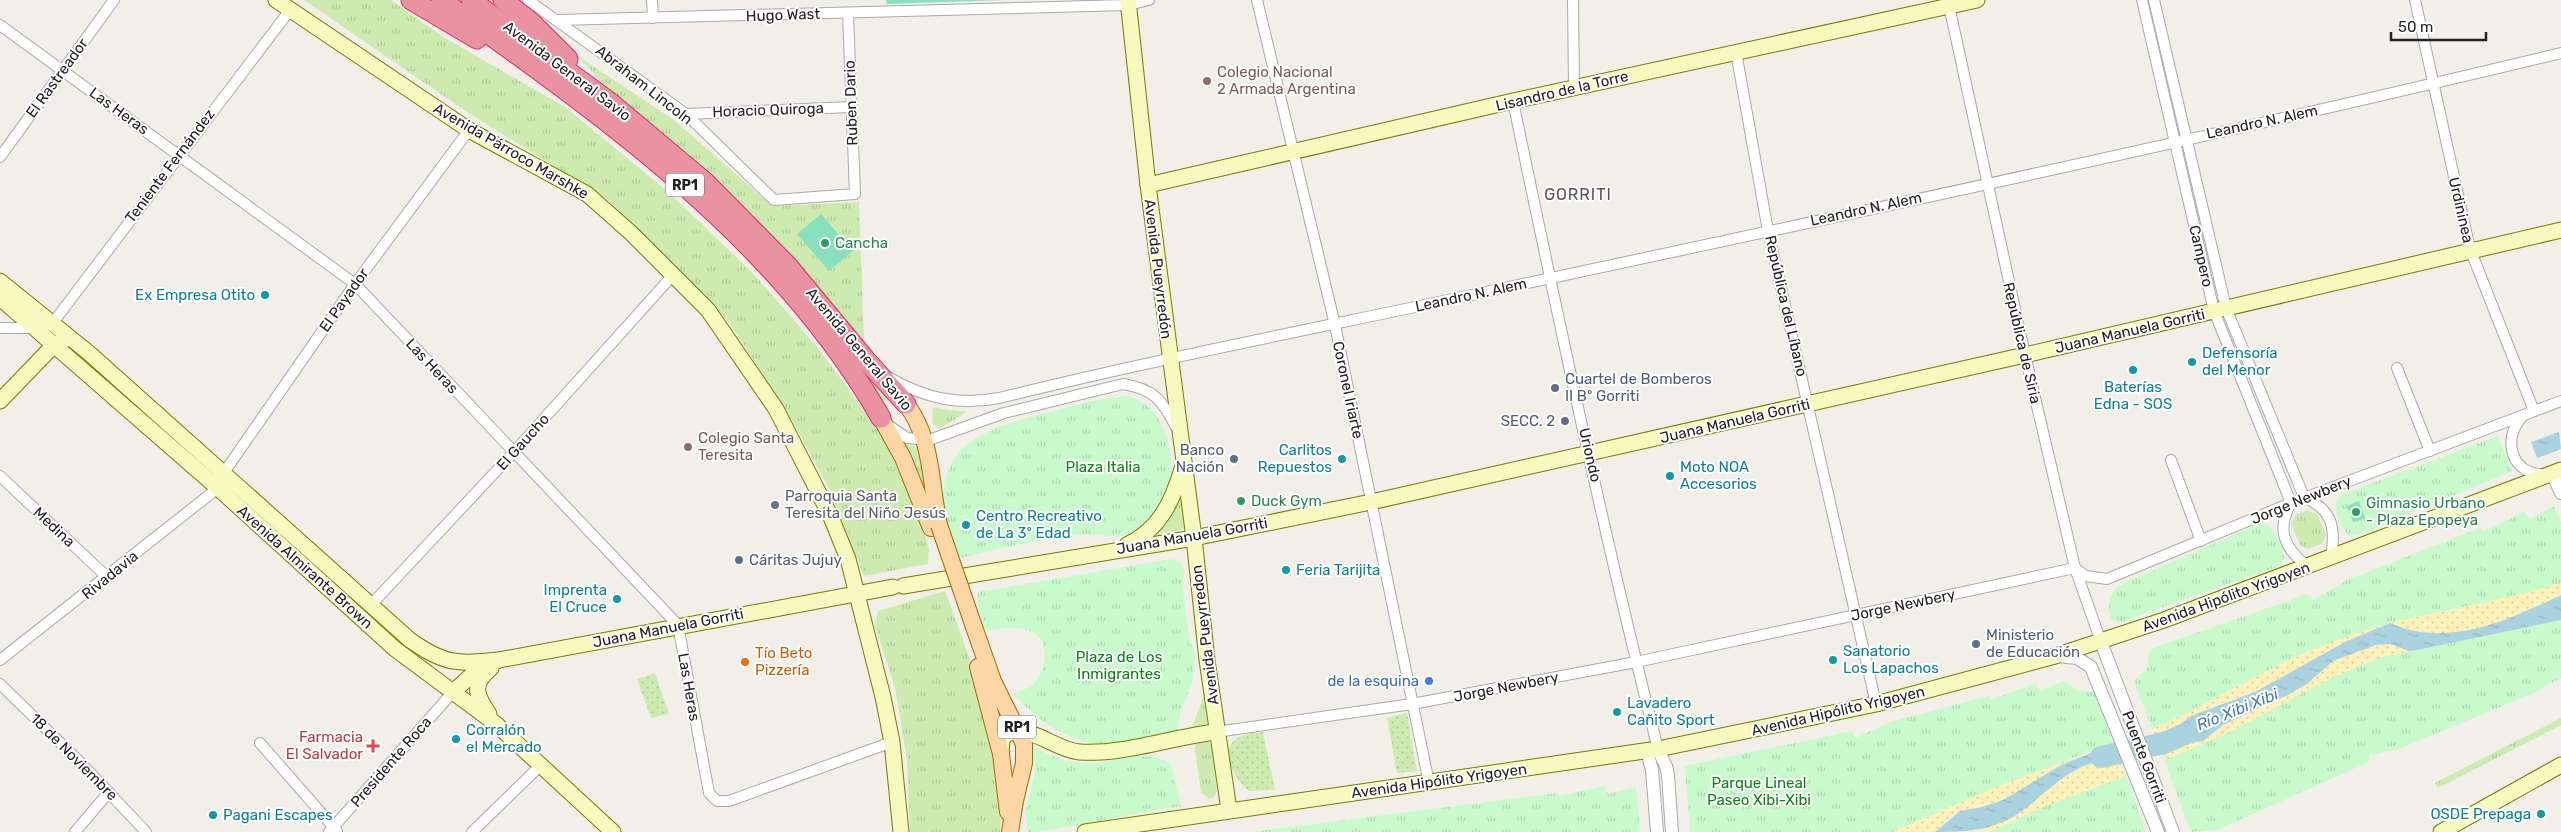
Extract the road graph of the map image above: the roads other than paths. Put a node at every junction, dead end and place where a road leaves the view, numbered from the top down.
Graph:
1 (114, 0) edge
2 (276, 0) edge
3 (411, 0) edge
4 (441, 0) edge
5 (471, 0) edge
6 (503, 0) edge
7 (528, 0) edge
8 (652, 0) edge
9 (1149, 0) edge
10 (1257, 0) edge
11 (1573, 0) edge
12 (1977, 0) edge
13 (2142, 0) edge
14 (2154, 0) edge
15 (2415, 0) edge
16 (1128, 3) edge
17 (1949, 3) edge
18 (290, 10) junction
19 (848, 13) junction
20 (653, 18) junction
21 (558, 20) junction
22 (0, 25) edge
23 (1736, 52) junction
24 (2561, 53) edge
25 (63, 70) junction
26 (2433, 84) junction
27 (557, 85) junction
28 (1574, 88) junction
29 (1513, 102) junction
30 (611, 103) junction
31 (851, 107) junction
32 (686, 114) junction
33 (469, 130) junction
34 (2185, 139) junction
35 (2174, 142) junction
36 (1295, 152) junction
37 (179, 154) junction
38 (0, 157) edge
39 (1986, 183) junction
40 (1148, 185) junction
41 (774, 200) joint
42 (2561, 230) edge
43 (1768, 231) junction
44 (2470, 249) junction
45 (672, 275) junction
46 (1550, 278) junction
47 (0, 281) edge
48 (355, 284) junction
49 (0, 298) edge
50 (2220, 310) junction
51 (52, 324) junction
52 (1335, 324) junction
53 (0, 328) edge
54 (37, 328) junction
55 (68, 338) junction
56 (54, 345) junction
57 (2024, 355) junction
58 (1170, 358) junction
59 (2398, 368) dead end
60 (876, 369) junction
61 (0, 401) edge
62 (2561, 401) edge
63 (906, 404) joint
64 (1808, 404) junction
65 (2539, 409) junction
66 (2561, 412) edge
67 (2524, 415) junction
68 (881, 418) junction
69 (1180, 435) junction
70 (924, 440) junction
71 (2430, 451) junction
72 (514, 452) junction
73 (1590, 454) junction
74 (2171, 460) dead end
75 (1184, 465) junction
76 (2557, 472) edge
77 (0, 476) edge
78 (220, 481) junction
79 (2561, 492) edge
80 (2304, 497) junction
81 (1371, 502) junction
82 (2291, 503) junction
83 (935, 526) junction
84 (1194, 538) junction
85 (2201, 541) junction
86 (1116, 550) junction
87 (2331, 558) junction
88 (2308, 567) junction
89 (2075, 568) junction
90 (108, 577) junction
91 (857, 593) junction
92 (370, 606) junction
93 (1855, 614) junction
94 (678, 625) junction
95 (971, 628) junction
96 (2101, 642) junction
97 (2055, 656) junction
98 (0, 660) edge
99 (499, 660) junction
100 (1636, 662) junction
101 (2115, 682) joint
102 (0, 684) edge
103 (453, 692) junction
104 (1004, 702) junction
105 (1412, 704) junction
106 (1876, 704) junction
107 (496, 724) junction
108 (1018, 729) junction
109 (1216, 732) junction
110 (1044, 739) junction
111 (892, 742) junction
112 (260, 743) dead end
113 (1652, 750) junction
114 (1001, 754) junction
115 (2561, 765) edge
116 (540, 766) junction
117 (1429, 783) junction
118 (109, 792) junction
119 (1228, 810) junction
120 (334, 831) edge
121 (75, 832) edge
122 (146, 832) edge
123 (472, 832) edge
124 (613, 832) edge
125 (901, 832) edge
126 (1010, 832) edge
127 (1085, 832) edge
128 (1657, 832) edge
129 (1672, 832) edge
130 (2158, 832) edge
131 (2173, 832) edge
132 (2440, 832) edge

1 - 25 street, El Rastreador
2 - 18 main road, Avenida Párroco Marshke
3 - 27 highway
4 - 27 highway, Avenida General Savio / RP1
5 - 30 highway, Avenida General Savio / RP1
6 - 30 highway
7 - 21 street, Abraham Lincoln
8 - 20 street
9 - 16 street, Hugo Wast
10 - 36 street, Coronel Iriarte
11 - 28 street
12 - 17 main road, Lisandro de la Torre
13 - 35 street, Campero
14 - 34 street, Campero
15 - 26 street, Urdininea
16 - 19 street, Hugo Wast
16 - 40 main road, Avenida Pueyrredón
17 - 23 main road, Lisandro de la Torre
17 - 39 street, República de Siria
18 - 33 main road, Avenida Párroco Marshke
18 - 37 street, Teniente Fernández
19 - 20 street, Hugo Wast
19 - 31 street, Ruben Dario
20 - 21 street, Hugo Wast
21 - 32 street, Abraham Lincoln
22 - 25 street, Las Heras
23 - 28 main road, Lisandro de la Torre
23 - 43 street, República del Líbano
24 - 26 street, Leandro N. Alem
25 - 37 street, Las Heras
25 - 38 street, El Rastreador
26 - 34 street, Leandro N. Alem
26 - 44 street, Urdininea
27 - 68 highway, Avenida General Savio / RP1
28 - 29 main road, Lisandro de la Torre
29 - 36 main road, Lisandro de la Torre
29 - 46 street, Uriondo
30 - 60 highway, Avenida General Savio / RP1
31 - 32 street, Horacio Quiroga
31 - 41 street, Ruben Dario
32 - 41 street, Abraham Lincoln
33 - 45 main road, Avenida Párroco Marshke
33 - 48 street, El Payador
34 - 35 street, Leandro N. Alem
34 - 50 street, Campero
35 - 39 street, Leandro N. Alem
35 - 50 street, Campero
36 - 40 main road, Lisandro de la Torre
36 - 52 street, Coronel Iriarte
37 - 48 street, Las Heras
37 - 51 street, Teniente Fernández
39 - 43 street, Leandro N. Alem
39 - 57 street, República de Siria
40 - 58 main road, Avenida Pueyrredón
42 - 44 main road, Juana Manuela Gorriti
43 - 46 street, Leandro N. Alem
43 - 64 street, República del Líbano
44 - 50 main road, Juana Manuela Gorriti
44 - 65 street, Urdininea
45 - 72 street, El Gaucho
45 - 91 main road, Avenida Párroco Marshke
46 - 52 street, Leandro N. Alem
46 - 73 street, Uriondo
47 - 51 main road, Avenida Almirante Brown
48 - 72 street, Las Heras
48 - 78 street, El Payador
49 - 54 main road, Avenida Almirante Brown
50 - 57 main road, Juana Manuela Gorriti
50 - 80 street, Campero
50 - 82 street, Campero
51 - 54 street
51 - 55 main road, Avenida Almirante Brown
52 - 58 street, Leandro N. Alem
52 - 81 street, Coronel Iriarte
53 - 54 street
54 - 56 main road, Avenida Almirante Brown
55 - 56 main road
55 - 78 main road, Avenida Almirante Brown
56 - 61 main road
56 - 78 main road, Avenida Almirante Brown
57 - 64 main road, Juana Manuela Gorriti
57 - 89 street, República de Siria
58 - 60 street, RP1
58 - 69 main road, Avenida Pueyrredón
59 - 71 street
60 - 63 highway, Avenida General Savio / RP1
62 - 65 street, Jorge Newbery
63 - 70 main road, Avenida General Savio / RP1
64 - 73 main road, Juana Manuela Gorriti
64 - 93 street, República del Líbano
65 - 66 street
65 - 67 street, Jorge Newbery
67 - 71 street, Jorge Newbery
67 - 76 street
68 - 70 street
68 - 83 main road, Avenida General Savio / RP1
69 - 70 street
69 - 75 main road, Avenida Pueyrredón
70 - 83 main road, Avenida General Savio / RP1
71 - 80 street, Jorge Newbery
72 - 92 street, El Gaucho
72 - 94 street, Las Heras
73 - 81 main road, Juana Manuela Gorriti
73 - 100 street, Uriondo
74 - 85 street
75 - 84 main road, Avenida Pueyrredón
75 - 86 main road
76 - 79 street
76 - 87 main road, Avenida Hipólito Yrigoyen
77 - 90 street, Medina
78 - 90 street, Rivadavia
78 - 92 main road, Avenida Almirante Brown
78 - 103 main road, Avenida Almirante Brown
80 - 82 street, Jorge Newbery
80 - 87 street
81 - 84 main road, Juana Manuela Gorriti
81 - 105 street, Coronel Iriarte
82 - 85 street, Jorge Newbery
82 - 88 street
83 - 95 main road, Avenida General Savio / RP1
84 - 86 main road, Juana Manuela Gorriti
84 - 109 main road, Avenida Pueyrredon
85 - 89 street, Jorge Newbery
86 - 91 main road, Juana Manuela Gorriti
87 - 88 main road, Avenida Hipólito Yrigoyen
88 - 96 main road, Avenida Hipólito Yrigoyen
89 - 93 street, Jorge Newbery
89 - 96 street, República de Siria
90 - 98 street, Rivadavia
91 - 94 main road, Juana Manuela Gorriti
91 - 111 main road, Avenida Párroco Marshke
92 - 99 main road, Avenida Almirante Brown
93 - 100 street, Jorge Newbery
93 - 106 street, República del Líbano
94 - 99 main road, Juana Manuela Gorriti
94 - 111 street, Las Heras
95 - 104 main road, Avenida General Savio / RP1
95 - 114 main road, Avenida General Savio / RP1
96 - 97 main road, Avenida Hipólito Yrigoyen
96 - 101 street, República de Siria
97 - 106 main road, Avenida Hipólito Yrigoyen
97 - 130 street, Puente Gorriti
99 - 103 main road, Juana Manuela Gorriti
99 - 107 main road
100 - 105 street, Jorge Newbery
100 - 113 street, Uriondo
101 - 131 street, Puente Gorriti
102 - 118 street, 18 de Noviembre
103 - 107 main road, Avenida Almirante Brown
103 - 120 street, Presidente Roca
104 - 108 main road, Avenida General Savio / RP1
104 - 110 main road, RP1
105 - 109 street, Jorge Newbery
105 - 117 street, Coronel Iriarte
106 - 113 main road, Avenida Hipólito Yrigoyen
107 - 116 main road, Avenida Almirante Brown
108 - 110 main road, RP1
108 - 114 main road, RP1
108 - 126 main road, Avenida General Savio / RP1
109 - 110 main road, RP1
109 - 119 main road, Avenida Pueyrredon
111 - 125 main road, Avenida Párroco Marshke
112 - 120 street
113 - 117 main road, Avenida Hipólito Yrigoyen
113 - 128 street
113 - 129 street
114 - 126 main road, Avenida General Savio / RP1
115 - 132 main road
116 - 123 street
116 - 124 main road, Avenida Almirante Brown
117 - 119 main road, Avenida Hipólito Yrigoyen
118 - 121 street
118 - 122 street, 18 de Noviembre
119 - 127 main road, Avenida Hipólito Yrigoyen

